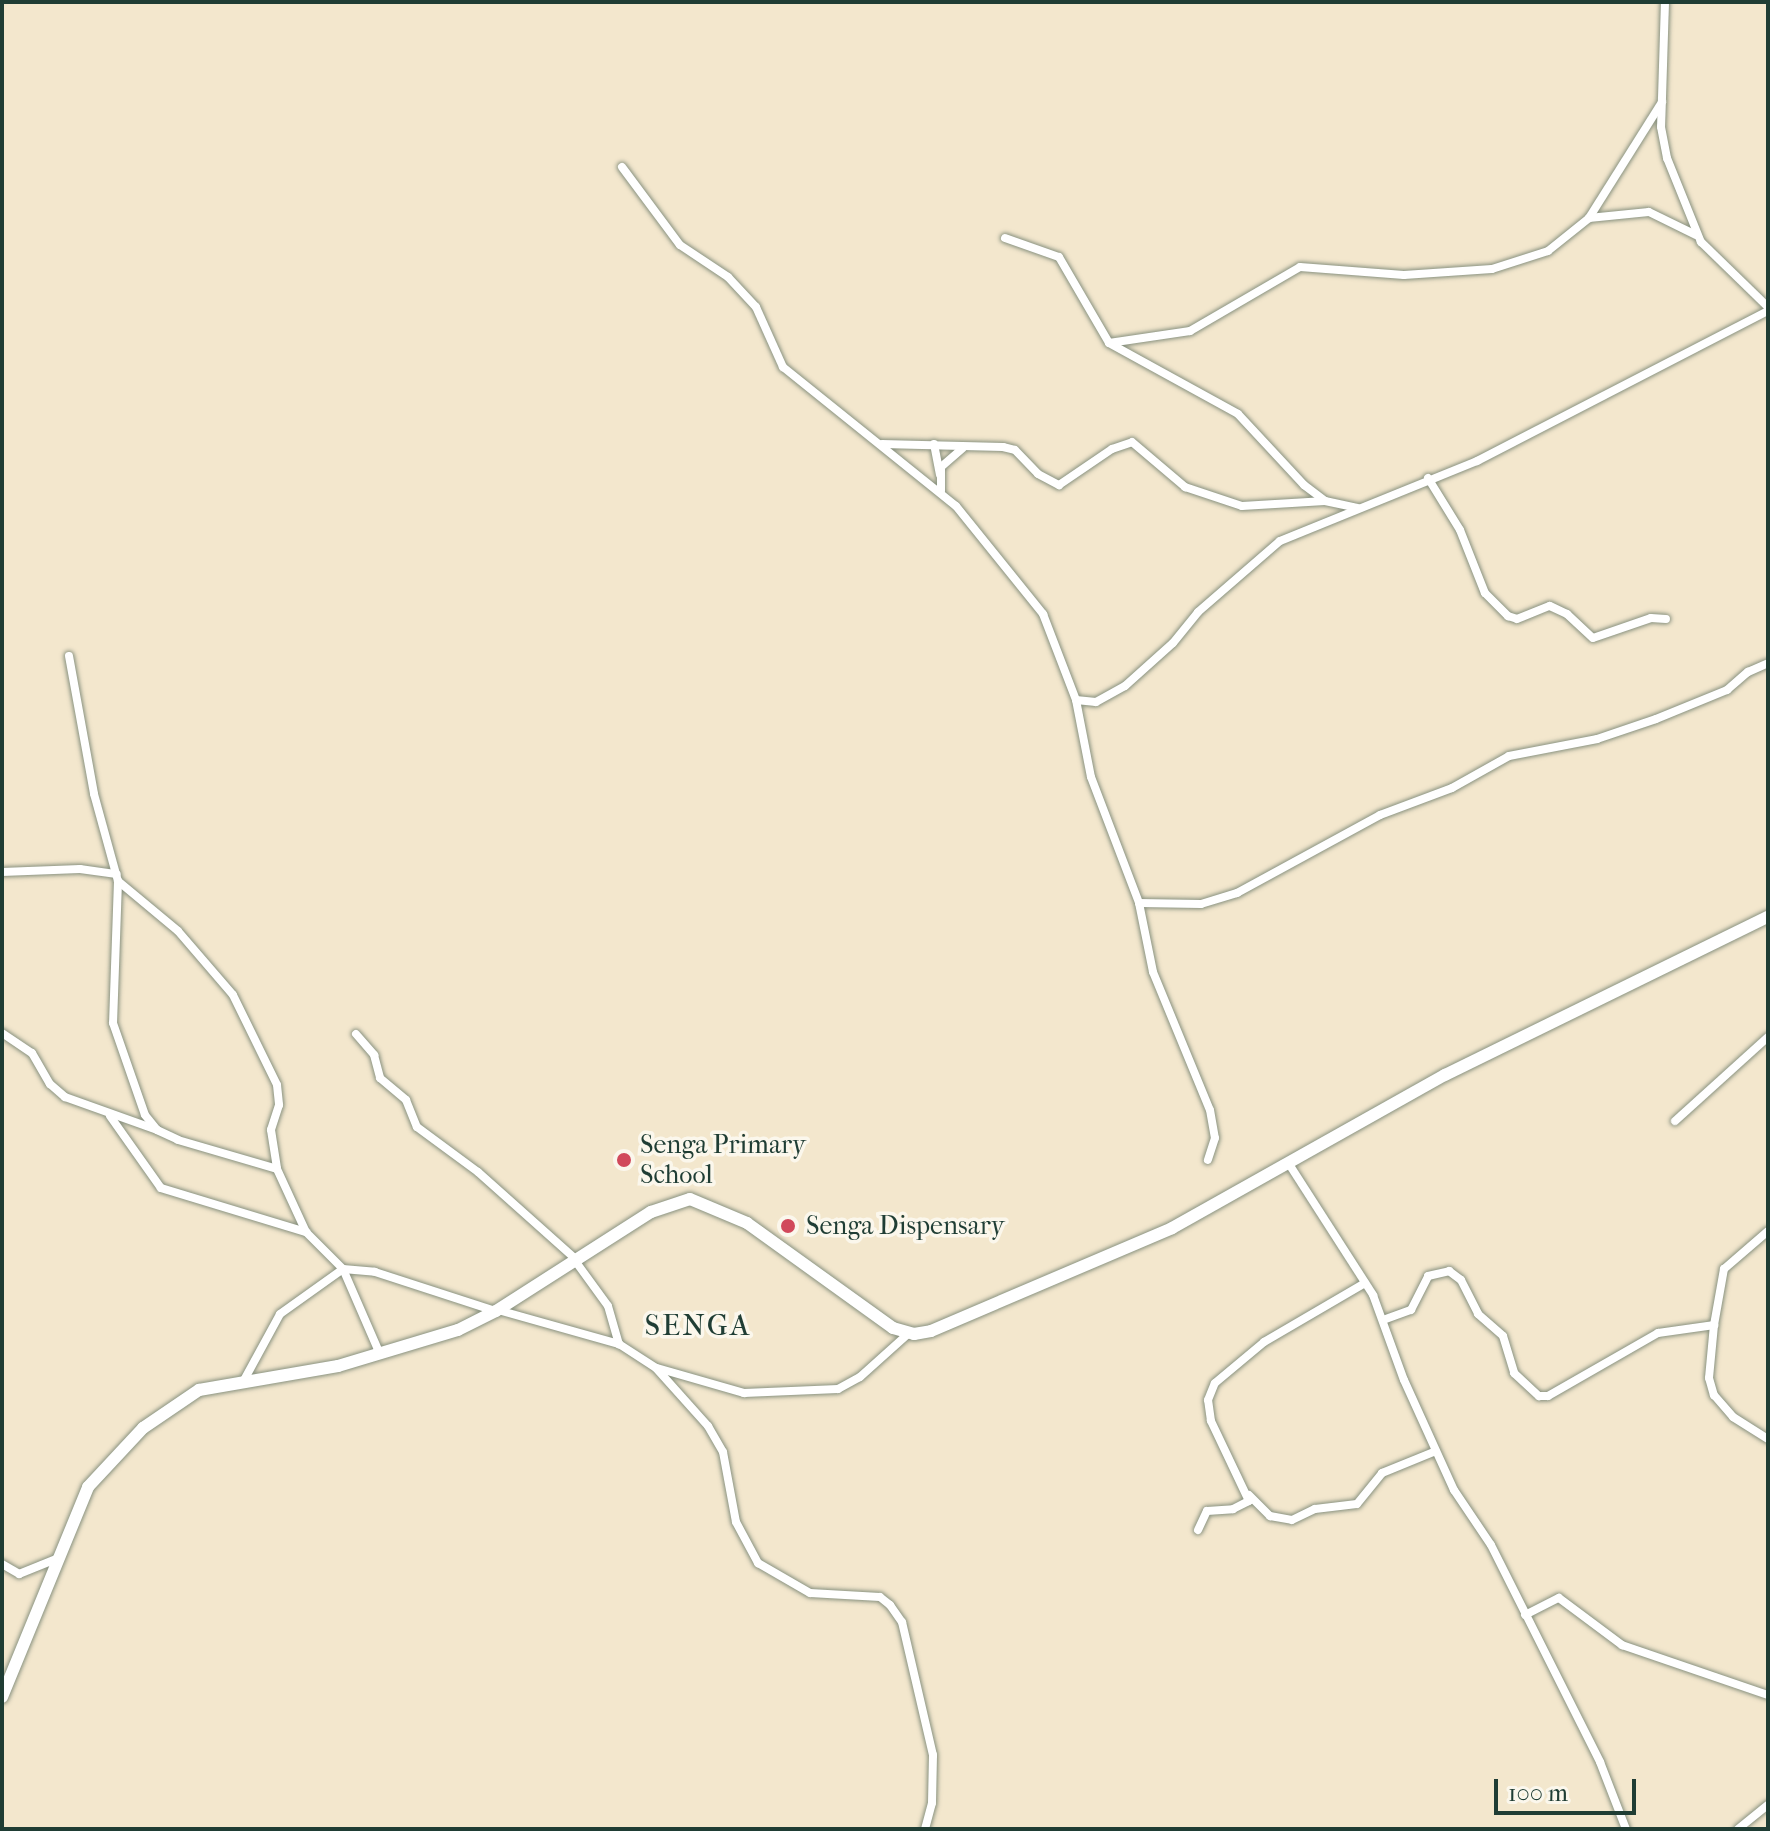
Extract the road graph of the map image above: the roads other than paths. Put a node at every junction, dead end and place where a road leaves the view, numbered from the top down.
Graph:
1 (1665, 2) edge
2 (1662, 102) junction
3 (622, 167) dead end
4 (1589, 218) junction
5 (1697, 236) junction
6 (1005, 238) dead end
7 (1768, 309) edge
8 (1109, 343) junction
9 (882, 444) junction
10 (934, 444) junction
11 (963, 448) junction
12 (940, 475) junction
13 (1428, 478) junction
14 (941, 491) junction
15 (1325, 501) junction
16 (1358, 508) junction
17 (1666, 619) dead end
18 (69, 656) dead end
19 (1768, 663) edge
20 (1076, 700) junction
21 (2, 872) edge
22 (118, 878) junction
23 (1139, 903) junction
24 (1768, 917) edge
25 (2, 1033) edge
26 (356, 1034) dead end
27 (1768, 1037) edge
28 (110, 1116) junction
29 (1675, 1121) dead end
30 (157, 1130) junction
31 (1208, 1160) dead end
32 (1289, 1164) junction
33 (277, 1169) junction
34 (1768, 1231) edge
35 (306, 1232) junction
36 (577, 1261) junction
37 (343, 1269) junction
38 (1365, 1283) junction
39 (497, 1311) junction
40 (1383, 1320) junction
41 (1714, 1325) junction
42 (908, 1334) junction
43 (619, 1344) junction
44 (381, 1355) junction
45 (656, 1368) junction
46 (243, 1382) junction
47 (1768, 1439) edge
48 (1436, 1451) junction
49 (1249, 1494) junction
50 (1198, 1530) dead end
51 (56, 1559) junction
52 (2, 1564) edge
53 (1525, 1615) junction
54 (1768, 1695) edge
55 (2, 1697) edge
56 (1768, 1805) edge
57 (925, 1829) edge
58 (1626, 1829) edge
59 (1738, 1829) edge

1 - 2 street
2 - 4 street
2 - 5 street
3 - 9 street
4 - 5 street
4 - 8 street
5 - 7 street
6 - 8 street
7 - 13 street
8 - 15 street
9 - 10 street
9 - 14 street
10 - 11 street
10 - 12 street
11 - 12 street
11 - 15 street
12 - 14 street
13 - 16 street
13 - 17 street
14 - 20 street
15 - 16 street
16 - 20 street
18 - 22 street
19 - 23 street
20 - 23 street
21 - 22 street
22 - 30 street
22 - 33 street
23 - 31 street
24 - 32 street
25 - 28 street
26 - 36 street
27 - 29 street
28 - 30 street
28 - 35 street
30 - 33 street
32 - 38 street
32 - 42 street
33 - 35 street
34 - 41 street
35 - 37 street
36 - 39 street
36 - 42 street
36 - 43 street
37 - 39 street
37 - 44 street
37 - 46 street
38 - 40 street
38 - 49 street
39 - 43 street
39 - 44 street
40 - 41 street
40 - 48 street
41 - 47 street
42 - 45 street
43 - 45 street
44 - 46 street
45 - 57 street
46 - 51 street
48 - 49 street
48 - 53 street
49 - 50 street
51 - 52 street
51 - 55 street
53 - 54 street
53 - 58 street
56 - 59 street

